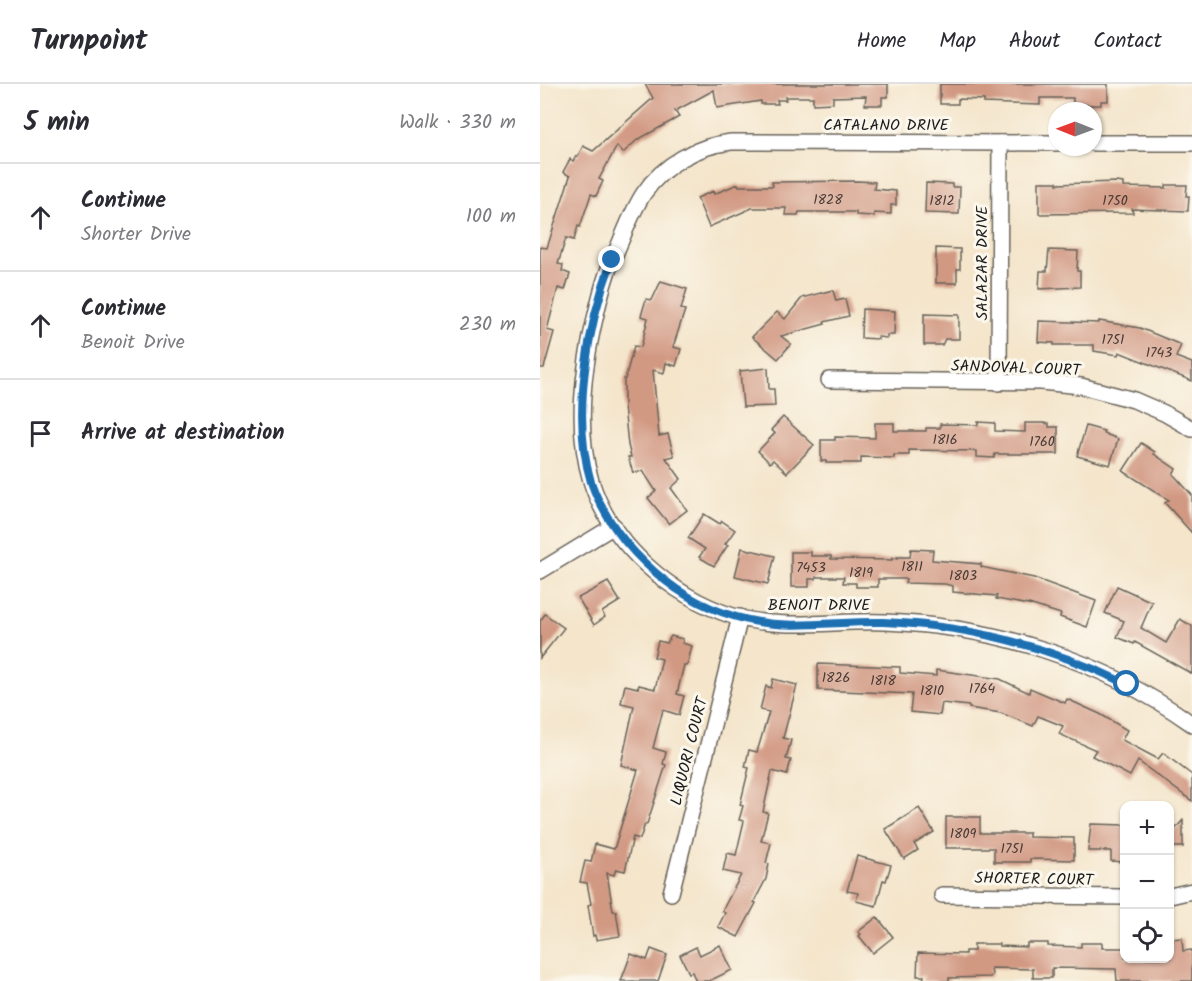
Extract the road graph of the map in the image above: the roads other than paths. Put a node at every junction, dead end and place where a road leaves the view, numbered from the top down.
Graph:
1 (1000, 142) junction
2 (1048, 143) edge
3 (1102, 143) edge
4 (1192, 143) edge
5 (715, 145) joint
6 (829, 380) dead end
7 (999, 383) junction
8 (1192, 429) edge
9 (614, 526) junction
10 (540, 571) edge
11 (740, 618) junction
12 (1192, 724) edge
13 (1192, 891) edge
14 (671, 893) dead end
15 (942, 895) dead end
16 (1174, 895) edge
17 (1120, 897) edge

1 - 2 street, CATALANO DRIVE
1 - 5 street, CATALANO DRIVE
1 - 7 street, SALAZAR DRIVE
3 - 4 street
5 - 9 street, BENOIT DRIVE
6 - 7 street, SANDOVAL COURT
7 - 8 street, SANDOVAL COURT
9 - 10 street
9 - 11 street, BENOIT DRIVE
11 - 12 street, BENOIT DRIVE
11 - 14 street, LIQUORI COURT
13 - 16 street
15 - 17 street, SHORTER COURT

